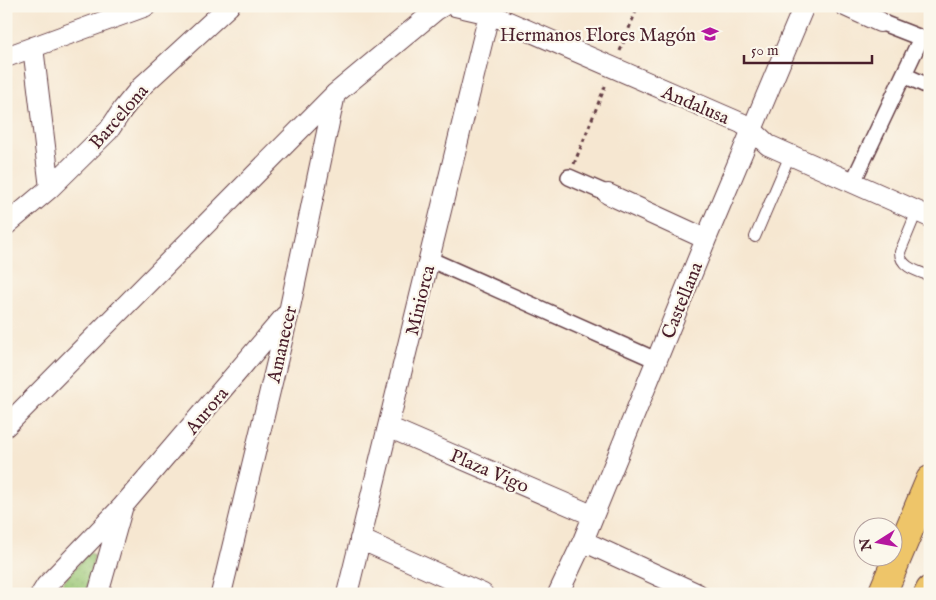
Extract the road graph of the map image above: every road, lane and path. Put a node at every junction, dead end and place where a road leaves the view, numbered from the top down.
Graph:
1 (146, 6) edge
2 (229, 6) edge
3 (638, 6) edge
4 (804, 6) edge
5 (844, 6) edge
6 (444, 7) edge
7 (491, 10) edge
8 (880, 22) joint
9 (33, 47) junction
10 (6, 57) edge
11 (613, 68) junction
12 (904, 75) junction
13 (930, 87) edge
14 (335, 94) junction
15 (752, 130) junction
16 (790, 155) junction
17 (570, 177) joint
18 (853, 182) junction
19 (50, 188) junction
20 (608, 194) joint
21 (923, 214) edge
22 (6, 225) edge
23 (755, 237) dead end
24 (706, 239) junction
25 (428, 259) junction
26 (930, 276) edge
27 (289, 312) junction
28 (656, 360) junction
29 (6, 426) edge
30 (388, 427) junction
31 (930, 480) edge
32 (122, 507) junction
33 (592, 515) junction
34 (360, 539) junction
35 (582, 541) junction
36 (930, 590) edge
37 (40, 594) edge
38 (98, 594) edge
39 (221, 594) edge
40 (347, 594) edge
41 (483, 594) edge
42 (558, 594) edge
43 (698, 594) edge
44 (882, 594) edge
45 (928, 594) edge

1 - 9 street
2 - 19 street, Barcelona
3 - 11 path
4 - 15 street, Castellana
5 - 8 street
6 - 7 street, Andalusa
6 - 14 street
7 - 11 street, Andalusa
7 - 25 street, Miniorca
8 - 12 street
9 - 10 street
9 - 19 street
11 - 15 street, Andalusa
11 - 17 path
12 - 13 street
12 - 18 street
14 - 27 street, Amanecer
14 - 29 street
15 - 16 street, Andalusa
15 - 24 street, Castellana
16 - 18 street, Andalusa
16 - 23 lane
17 - 20 street
18 - 21 street, Andalusa
19 - 22 street, Barcelona
20 - 24 street
21 - 26 lane
24 - 28 street, Castellana
25 - 28 street
25 - 30 street, Miniorca
27 - 32 street, Aurora
27 - 39 street, Amanecer
28 - 33 street, Castellana
30 - 33 street, Plaza Vigo
30 - 34 street, Miniorca
31 - 44 main road
32 - 37 street, Aurora
32 - 38 street, Aurora
33 - 35 street, Castellana
34 - 40 street, Miniorca
34 - 41 street
35 - 42 street, Castellana
35 - 43 street
36 - 45 main road

